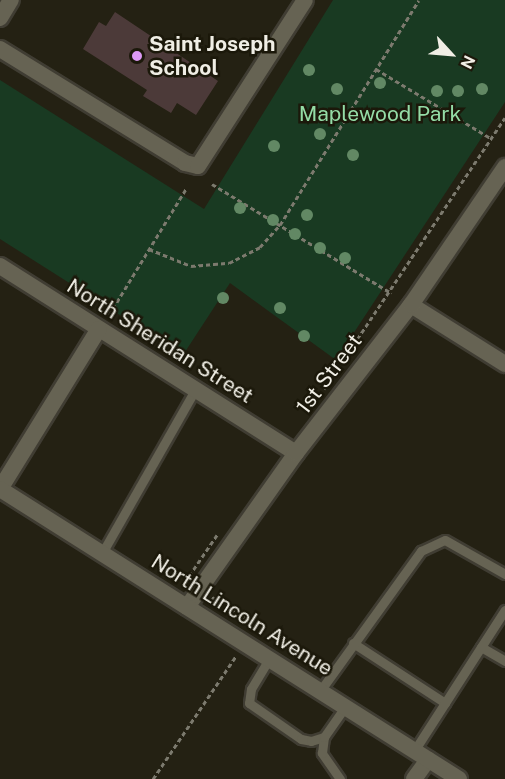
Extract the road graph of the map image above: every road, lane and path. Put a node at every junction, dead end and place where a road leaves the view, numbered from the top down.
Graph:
1 (11, 0) edge
2 (306, 0) edge
3 (419, 0) edge
4 (0, 18) edge
5 (0, 48) edge
6 (376, 69) junction
7 (492, 139) dead end
8 (505, 167) edge
9 (212, 184) dead end
10 (186, 189) dead end
11 (280, 225) junction
12 (149, 249) junction
13 (0, 266) edge
14 (392, 293) dead end
15 (411, 305) junction
16 (109, 315) dead end
17 (99, 329) junction
18 (505, 364) edge
19 (195, 390) junction
20 (296, 453) junction
21 (0, 489) edge
22 (102, 553) junction
23 (505, 574) edge
24 (187, 607) junction
25 (505, 610) edge
26 (256, 624) dead end
27 (353, 643) junction
28 (244, 644) junction
29 (481, 647) junction
30 (269, 659) junction
31 (505, 661) edge
32 (320, 691) junction
33 (445, 703) junction
34 (345, 707) junction
35 (324, 737) junction
36 (422, 755) junction
37 (153, 779) edge
38 (340, 779) edge
39 (414, 779) edge
40 (459, 779) edge

1 - 4 street
2 - 5 street
3 - 6 path
6 - 7 path
6 - 11 path
8 - 15 street, 1st Street
9 - 11 path
10 - 12 path
11 - 12 path
11 - 14 path
12 - 16 path
13 - 17 street, North Sheridan Street
15 - 18 street
15 - 20 street, 1st Street
17 - 19 street, North Sheridan Street
17 - 21 street
19 - 20 street, North Sheridan Street
19 - 22 lane
20 - 24 street, 1st Street
21 - 22 street, North Lincoln Avenue
22 - 24 street, North Lincoln Avenue
23 - 27 lane
24 - 28 street, North Lincoln Avenue
25 - 29 lane
26 - 28 path
27 - 32 lane
27 - 33 lane
28 - 30 street, North Lincoln Avenue
28 - 37 path
29 - 31 lane
29 - 33 lane
30 - 32 street, North Lincoln Avenue
30 - 35 lane
32 - 34 street, North Lincoln Avenue
33 - 36 lane
34 - 35 lane
34 - 36 street, North Lincoln Avenue
35 - 38 lane
36 - 39 street
36 - 40 street, North Lincoln Avenue

